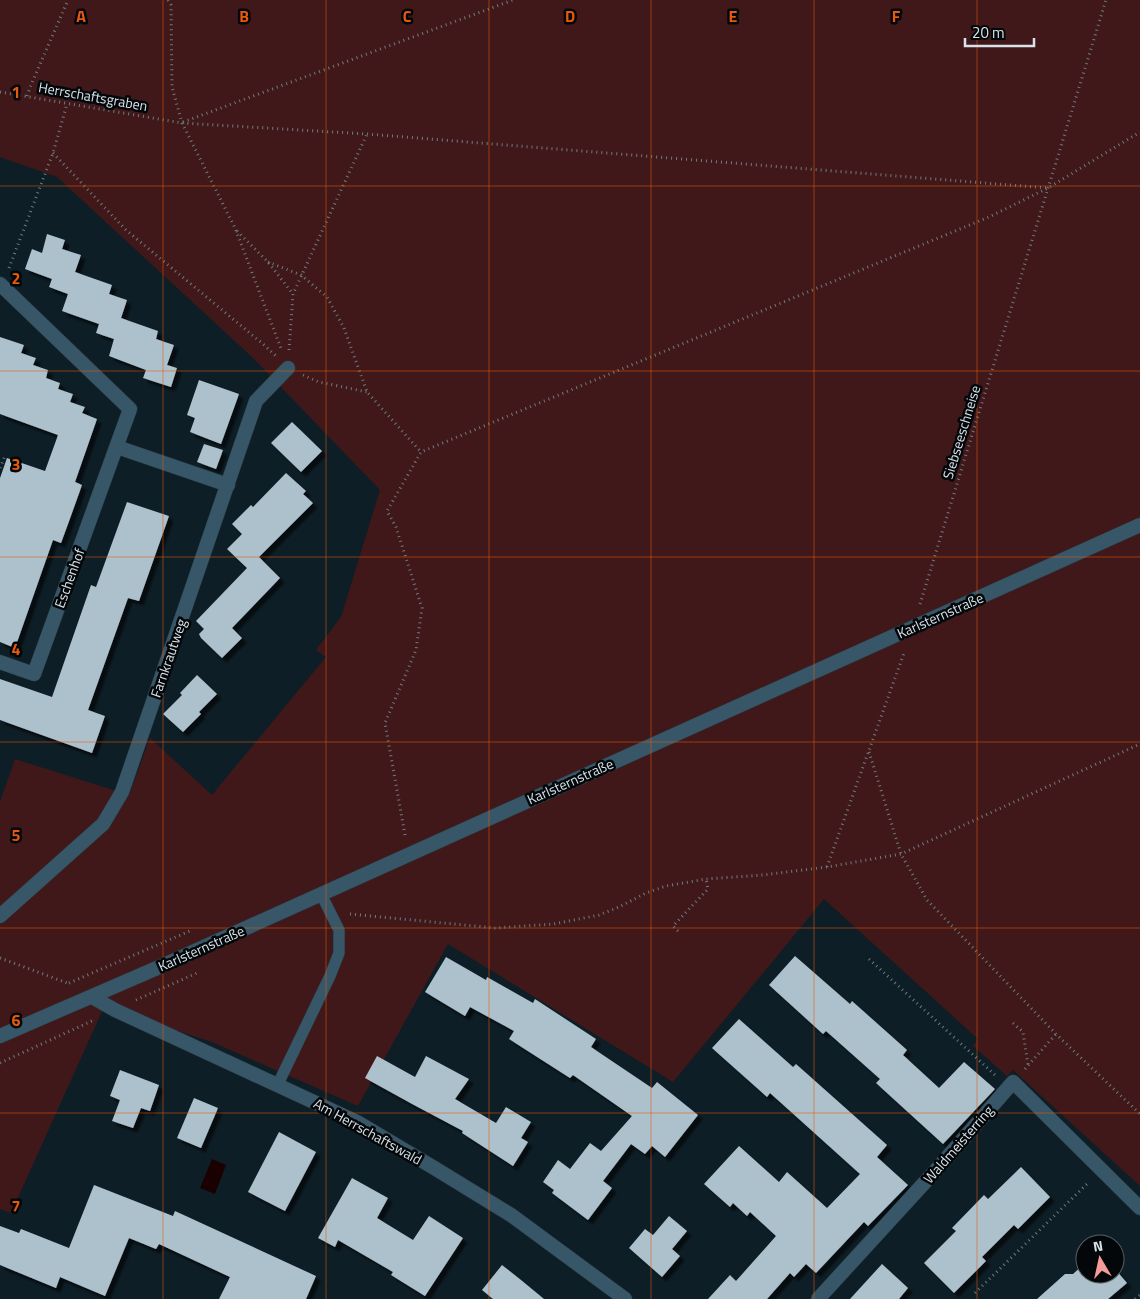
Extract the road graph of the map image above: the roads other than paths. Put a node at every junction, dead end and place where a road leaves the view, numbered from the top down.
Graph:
1 (1, 284) edge
2 (288, 368) road end
3 (117, 447) junction
4 (228, 486) junction
5 (1140, 525) edge
6 (0, 662) edge
7 (321, 894) junction
8 (0, 916) edge
9 (92, 997) junction
10 (0, 1036) edge
11 (278, 1084) junction
12 (1140, 1208) edge
13 (625, 1299) edge
14 (818, 1299) edge

1 - 3 street, Eschenhof
2 - 4 street, Farnkrautweg
3 - 4 street
3 - 6 street, Eschenhof
4 - 8 street, Farnkrautweg
5 - 7 street, Karlsternstraße
7 - 9 street, Karlsternstraße
7 - 11 lane
9 - 10 street, Karlsternstraße
9 - 11 street, Am Herrschaftswald
11 - 13 street, Am Herrschaftswald
12 - 14 street, Waldmeisterring

